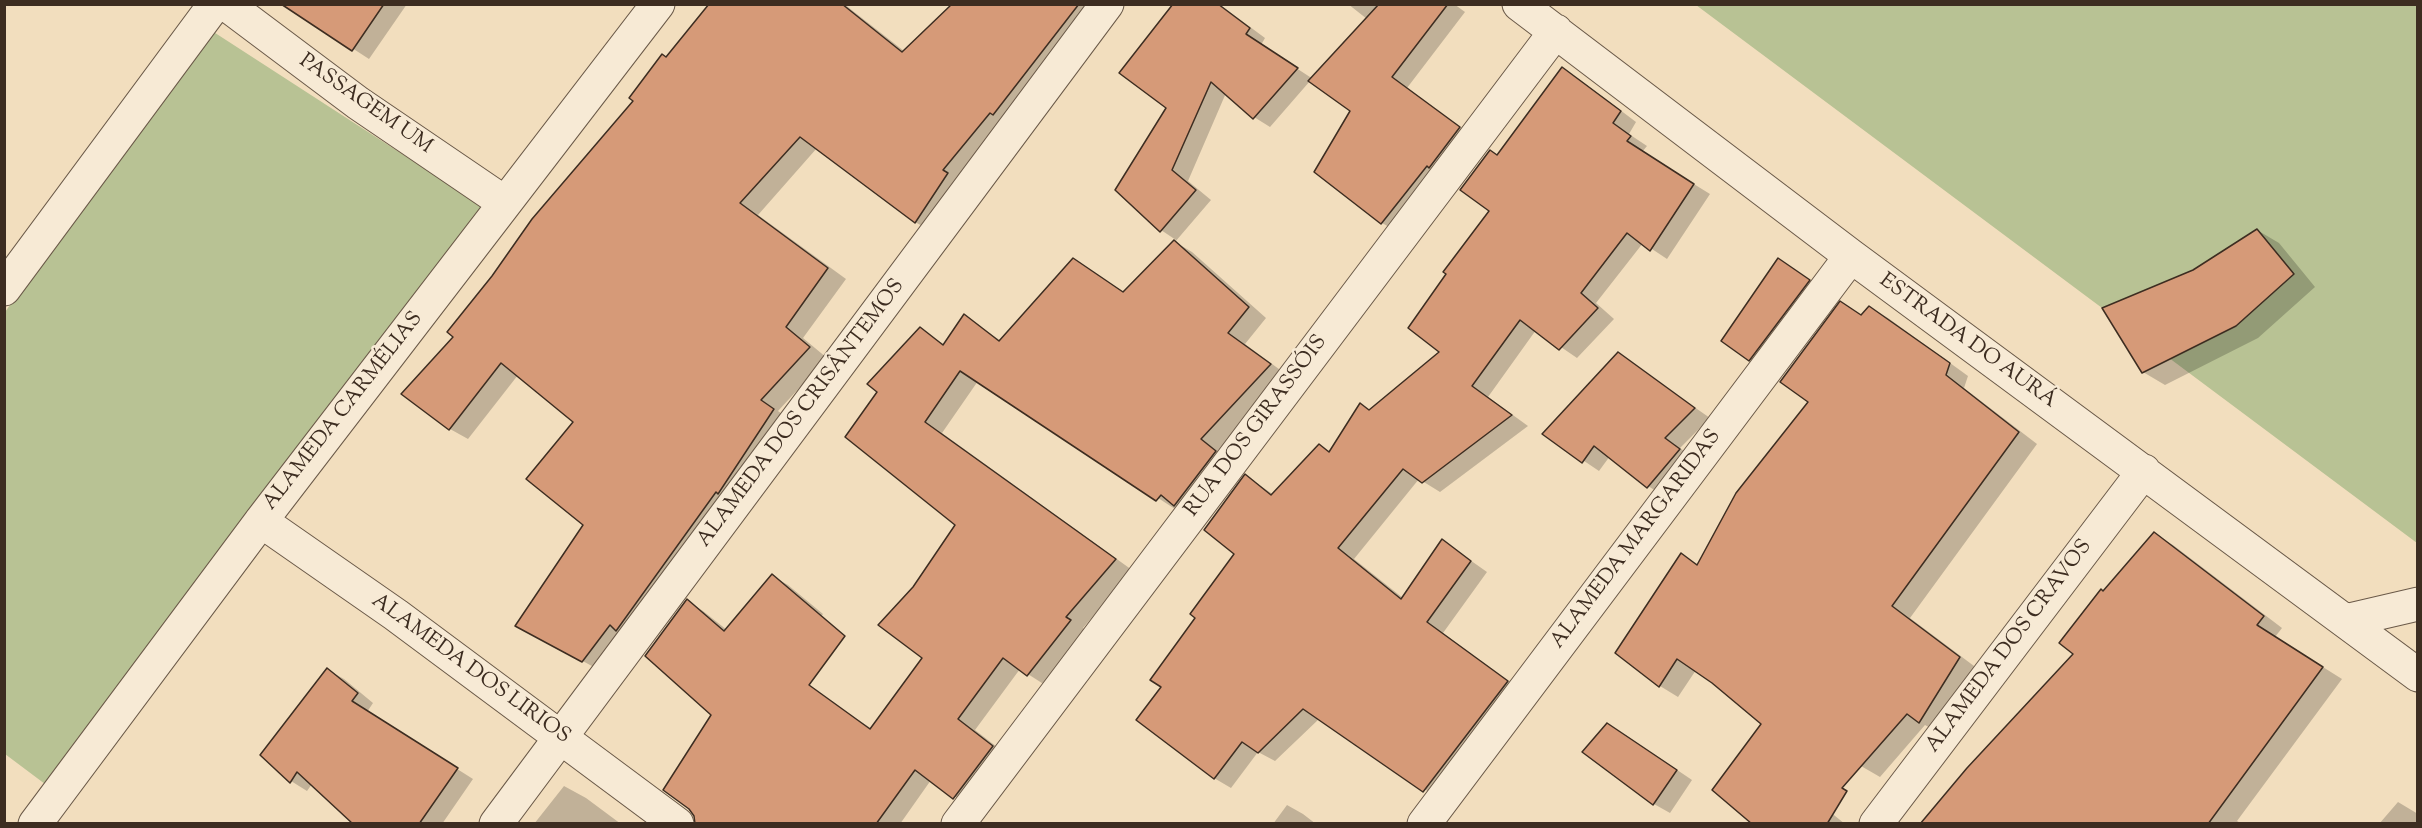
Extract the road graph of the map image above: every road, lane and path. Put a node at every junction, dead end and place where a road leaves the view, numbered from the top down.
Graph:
1 (215, 4) edge
2 (226, 4) edge
3 (658, 4) edge
4 (1107, 4) edge
5 (1519, 4) edge
6 (1556, 31) junction
7 (505, 203) junction
8 (1851, 256) junction
9 (4, 289) edge
10 (2144, 471) junction
11 (261, 521) junction
12 (2418, 604) edge
13 (2344, 621) junction
14 (2418, 675) edge
15 (561, 736) junction
16 (1887, 820) edge
17 (34, 824) edge
18 (496, 824) edge
19 (677, 824) edge
20 (958, 824) edge
21 (1424, 824) edge

1 - 9 street
2 - 7 street, PASSAGEM UM
3 - 7 street, ALAMEDA CARMÉLIAS
4 - 15 street, ALAMEDA DOS CRISÂNTEMOS
5 - 6 street, ESTRADA DO AURÁ
6 - 8 street, ESTRADA DO AURÁ
6 - 20 street, RUA DOS GIRASSÓIS
7 - 11 street, ALAMEDA CARMÉLIAS
8 - 10 street, ESTRADA DO AURÁ
8 - 21 street, ALAMEDA MARGARIDAS
10 - 13 street, ESTRADA DO AURÁ
10 - 16 street, ALAMEDA DOS CRAVOS
11 - 15 street, ALAMEDA DOS LIRIOS
11 - 17 street, ALAMEDA CARMÉLIAS
12 - 13 street
13 - 14 street, ESTRADA DO AURÁ
15 - 18 street, ALAMEDA DOS CRISÂNTEMOS
15 - 19 street, ALAMEDA DOS LIRIOS

